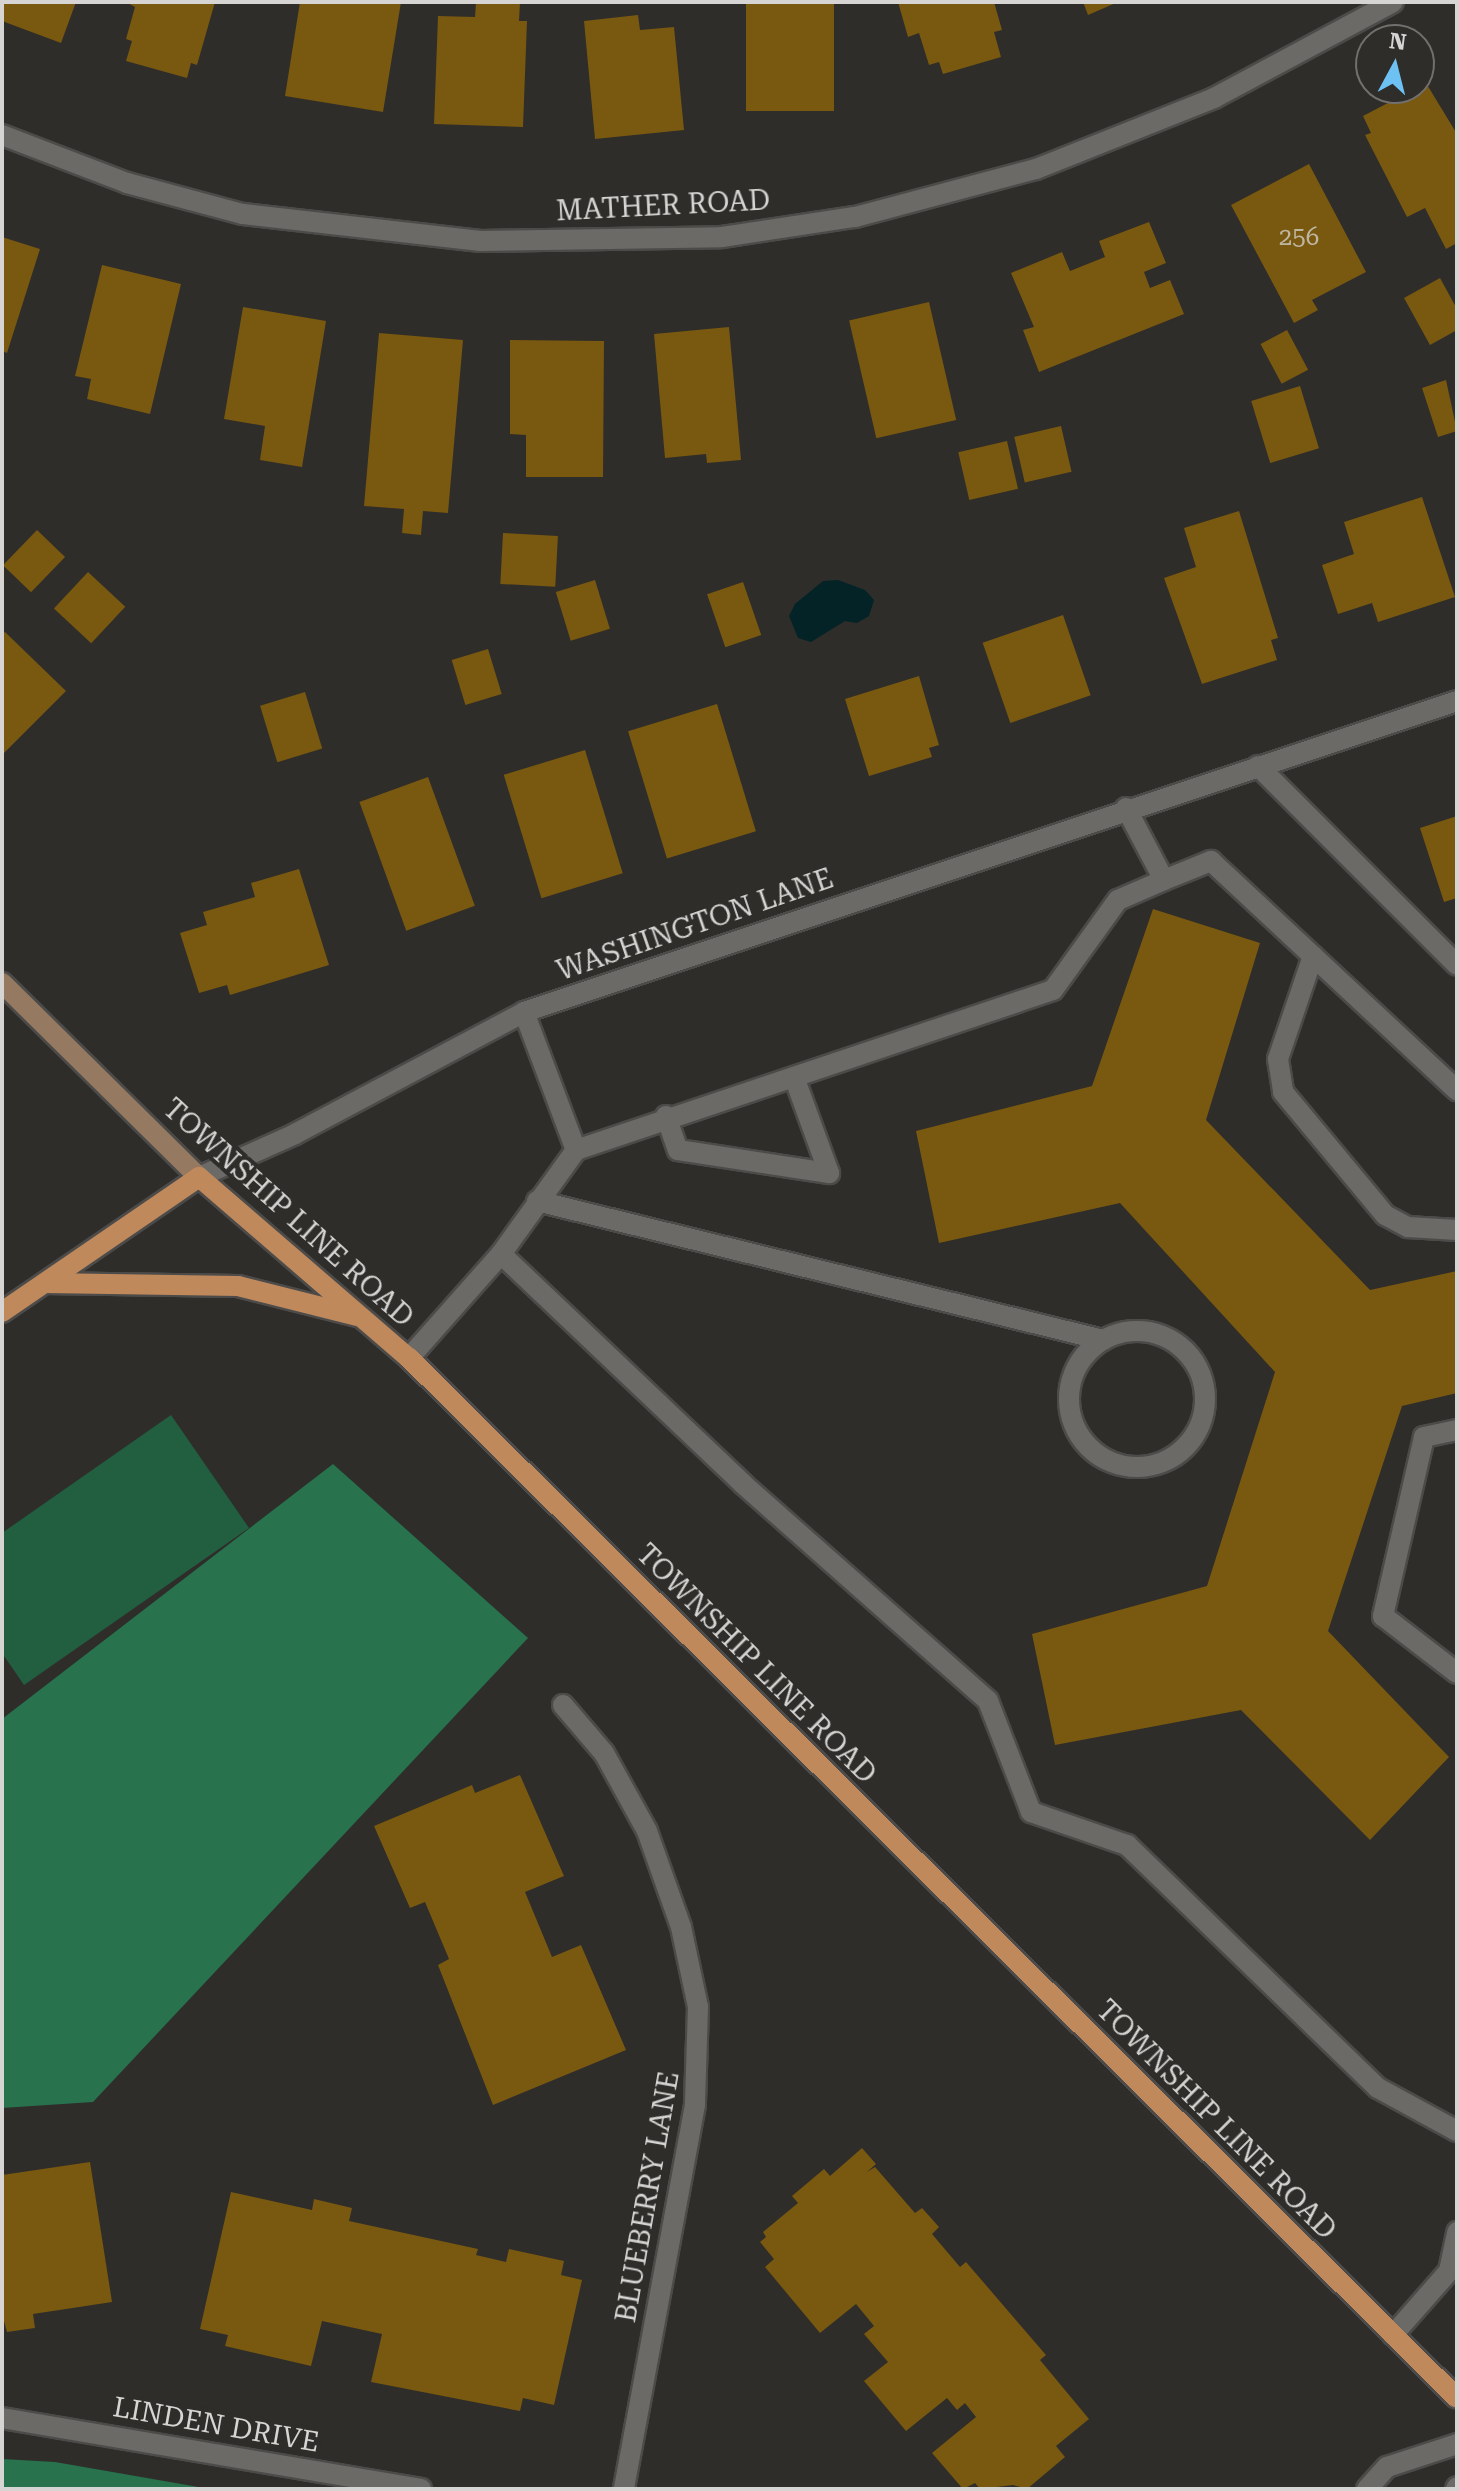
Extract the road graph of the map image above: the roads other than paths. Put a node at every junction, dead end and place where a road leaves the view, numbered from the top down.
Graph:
1 (1393, 2) edge
2 (2, 135) edge
3 (1457, 701) edge
4 (1258, 766) junction
5 (1126, 808) junction
6 (1164, 880) junction
7 (1313, 956) junction
8 (1457, 965) edge
9 (2, 983) edge
10 (524, 1012) junction
11 (794, 1077) junction
12 (1457, 1090) edge
13 (666, 1116) junction
14 (576, 1150) junction
15 (199, 1177) junction
16 (537, 1201) junction
17 (1457, 1230) edge
18 (501, 1254) junction
19 (45, 1283) junction
20 (2, 1312) edge
21 (361, 1317) junction
22 (1103, 1340) junction
23 (409, 1358) junction
24 (1457, 1430) edge
25 (1457, 1673) edge
26 (563, 1705) dead end
27 (1457, 2131) edge
28 (1457, 2232) edge
29 (1393, 2335) junction
30 (1457, 2398) edge
31 (2, 2418) edge
32 (1457, 2444) edge
33 (421, 2489) edge
34 (624, 2489) edge
35 (1367, 2489) edge

1 - 2 street, MATHER ROAD
3 - 4 street, WASHINGTON LANE
4 - 5 street, WASHINGTON LANE
4 - 8 street
5 - 6 street
5 - 10 street, WASHINGTON LANE
6 - 7 street
6 - 11 street
7 - 12 street
7 - 17 street
9 - 15 main road, TOWNSHIP LINE ROAD
10 - 14 street
10 - 15 street, WASHINGTON LANE
11 - 13 street
11 - 13 street
13 - 14 street
14 - 16 street
15 - 19 main road, WASHINGTON LANE
15 - 21 main road, TOWNSHIP LINE ROAD
16 - 18 street
16 - 22 street
18 - 23 street
18 - 27 street
19 - 20 main road, WASHINGTON LANE
19 - 21 main road
21 - 23 main road, TOWNSHIP LINE ROAD
22 - 22 street
23 - 29 main road, TOWNSHIP LINE ROAD
24 - 25 street
26 - 34 street, BLUEBERRY LANE
28 - 29 street
29 - 30 main road, TOWNSHIP LINE ROAD
31 - 33 street, LINDEN DRIVE
32 - 35 street

